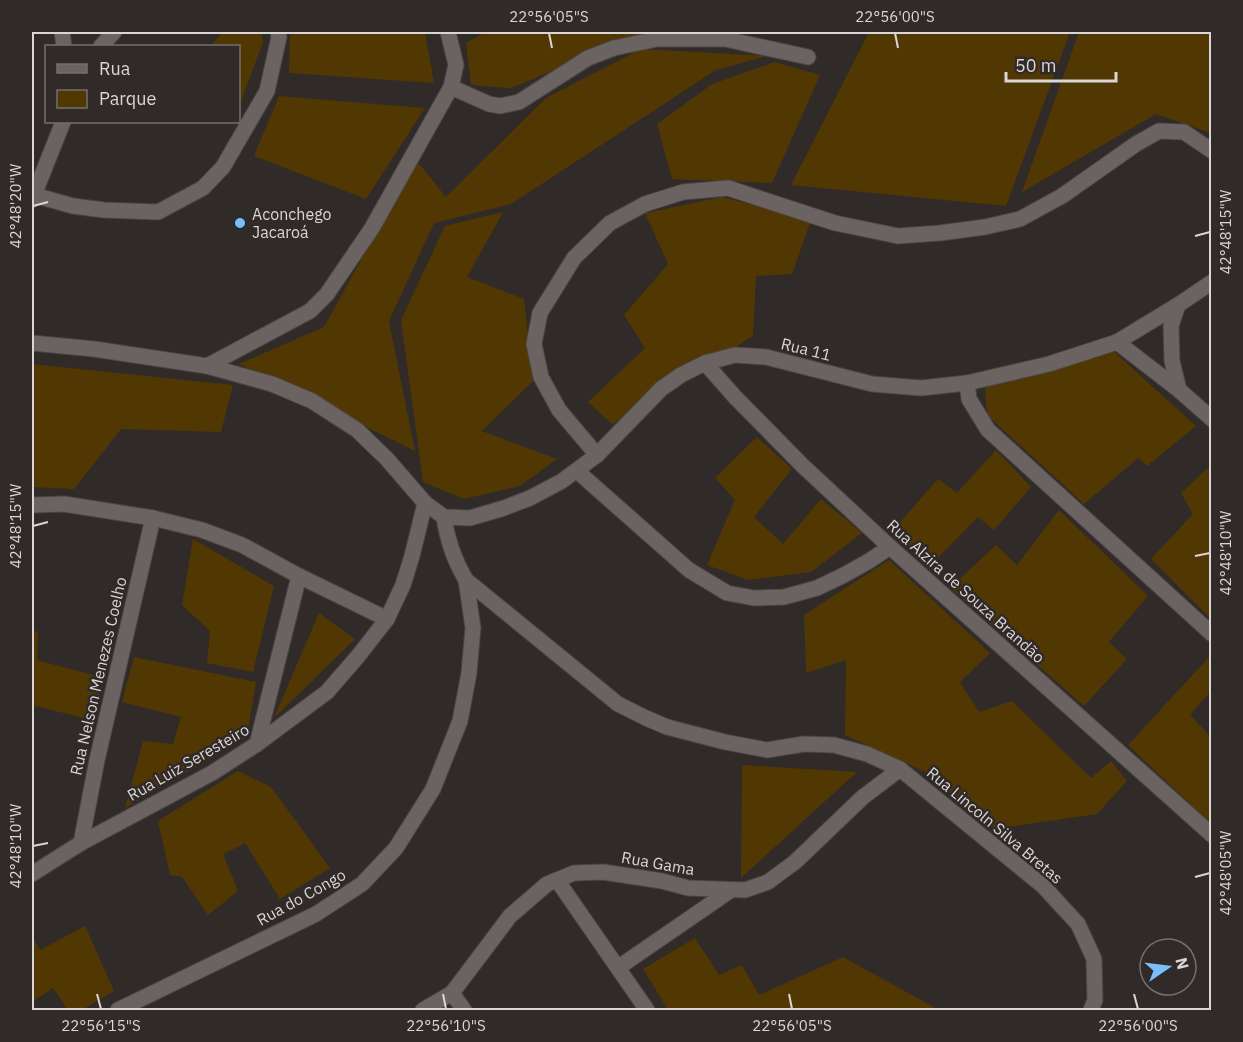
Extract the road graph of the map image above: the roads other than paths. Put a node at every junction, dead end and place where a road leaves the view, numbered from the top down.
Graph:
1 (114, 32) edge
2 (278, 32) edge
3 (448, 32) edge
4 (102, 45) edge
5 (808, 57) dead end
6 (451, 87) junction
7 (63, 123) edge
8 (1212, 151) edge
9 (33, 197) edge
10 (1212, 282) edge
11 (1178, 305) junction
12 (1117, 342) junction
13 (32, 343) edge
14 (705, 363) junction
15 (207, 366) junction
16 (967, 383) junction
17 (1179, 390) junction
18 (1212, 419) edge
19 (597, 455) junction
20 (577, 471) junction
21 (425, 503) junction
22 (32, 505) edge
23 (444, 517) junction
24 (153, 518) junction
25 (890, 547) junction
26 (299, 576) junction
27 (466, 580) junction
28 (387, 619) junction
29 (1212, 634) edge
30 (257, 744) junction
31 (900, 769) junction
32 (1212, 835) edge
33 (81, 843) junction
34 (32, 874) edge
35 (557, 880) junction
36 (731, 890) junction
37 (619, 967) junction
38 (452, 993) junction
39 (118, 1011) edge
40 (423, 1011) edge
41 (464, 1011) edge
42 (647, 1011) edge
43 (1091, 1011) edge

1 - 4 street
2 - 9 street
3 - 6 street
5 - 6 street
6 - 15 street
7 - 9 street
8 - 19 street
10 - 11 street, Rua 11
11 - 12 street, Rua 11
11 - 17 street
12 - 16 street, Rua 11
12 - 17 street
13 - 15 street
14 - 16 street, Rua 11
14 - 19 street, Rua 11
14 - 25 street, Rua Alzira de Souza Brandão
15 - 21 street
16 - 29 street
17 - 18 street
19 - 20 street, Rua 11
20 - 23 street, Rua 11
20 - 25 street
21 - 23 street
21 - 28 street, Rua Luiz Seresteiro
22 - 24 street
23 - 27 street
24 - 26 street
24 - 33 street, Rua Nelson Menezes Coelho
25 - 32 street, Rua Alzira de Souza Brandão
26 - 28 street
26 - 30 street
27 - 31 street, Rua Lincoln Silva Bretas
27 - 39 street, Rua do Congo
28 - 30 street, Rua Luiz Seresteiro
30 - 33 street, Rua Luiz Seresteiro
31 - 36 street, Rua Gama
31 - 43 street, Rua Lincoln Silva Bretas
33 - 34 street, Rua Luiz Seresteiro
35 - 36 street, Rua Gama
35 - 37 street
35 - 38 street, Rua Gama
36 - 37 street
37 - 42 street
38 - 40 street, Rua Gama
38 - 41 street

